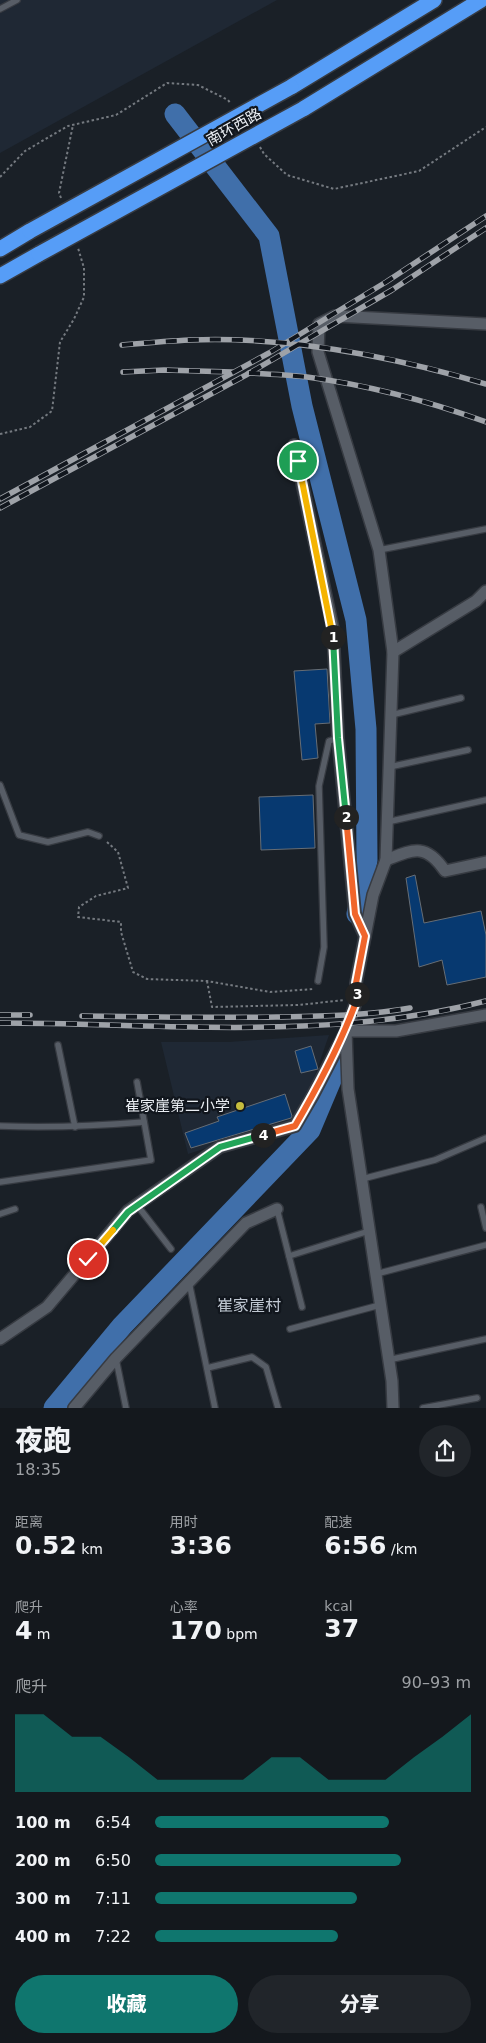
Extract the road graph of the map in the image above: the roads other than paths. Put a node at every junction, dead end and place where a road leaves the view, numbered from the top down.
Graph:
1 (17, 0) edge
2 (434, 0) edge
3 (481, 0) edge
4 (0, 9) edge
5 (0, 249) edge
6 (0, 276) edge
7 (486, 324) edge
8 (294, 445) dead end
9 (486, 529) edge
10 (379, 550) junction
11 (486, 591) edge
12 (393, 652) junction
13 (460, 698) dead end
14 (391, 714) junction
15 (338, 738) junction
16 (468, 750) dead end
17 (389, 767) junction
18 (0, 785) edge
19 (486, 800) edge
20 (387, 822) junction
21 (99, 836) road end
22 (386, 860) junction
23 (486, 862) edge
24 (365, 936) junction
25 (318, 982) road end
26 (486, 1015) edge
27 (346, 1031) junction
28 (58, 1045) dead end
29 (137, 1082) dead end
30 (144, 1122) junction
31 (0, 1126) edge
32 (75, 1127) junction
33 (486, 1138) edge
34 (362, 1179) junction
35 (0, 1182) edge
36 (137, 1205) junction
37 (481, 1207) dead end
38 (15, 1209) dead end
39 (277, 1209) joint
40 (0, 1214) edge
41 (486, 1228) edge
42 (370, 1231) junction
43 (486, 1245) edge
44 (171, 1249) dead end
45 (289, 1256) junction
46 (376, 1274) junction
47 (189, 1282) junction
48 (380, 1305) junction
49 (302, 1307) dead end
50 (290, 1328) dead end
51 (0, 1339) edge
52 (486, 1339) edge
53 (116, 1358) junction
54 (388, 1360) junction
55 (207, 1368) junction
56 (477, 1398) dead end
57 (74, 1408) edge
58 (126, 1408) edge
59 (215, 1408) edge
60 (278, 1408) edge
61 (393, 1408) edge
62 (423, 1408) edge

1 - 4 lane
2 - 5 highway, 南环西路, bridge
3 - 6 highway, 南环西路, bridge
7 - 10 street
8 - 15 street
9 - 10 lane
10 - 12 street
11 - 12 street
12 - 14 street
13 - 14 lane
14 - 17 street
15 - 24 street
15 - 25 lane
16 - 17 lane
17 - 20 street
18 - 21 lane
19 - 20 lane
20 - 22 street
22 - 23 street
22 - 24 street
24 - 27 street
26 - 27 street
27 - 34 street
27 - 36 street
28 - 32 lane
29 - 30 lane
30 - 32 lane
30 - 35 lane
31 - 32 lane
33 - 34 lane
34 - 42 street
36 - 44 lane
36 - 51 street
37 - 41 lane
38 - 40 lane
39 - 45 lane
39 - 47 street
42 - 45 lane
42 - 46 street
43 - 46 lane
45 - 49 lane
46 - 48 street
47 - 53 street
47 - 55 lane
48 - 50 lane
48 - 54 street
52 - 54 lane
53 - 57 street
53 - 58 lane
54 - 61 street
55 - 59 lane
55 - 60 lane
56 - 62 lane

